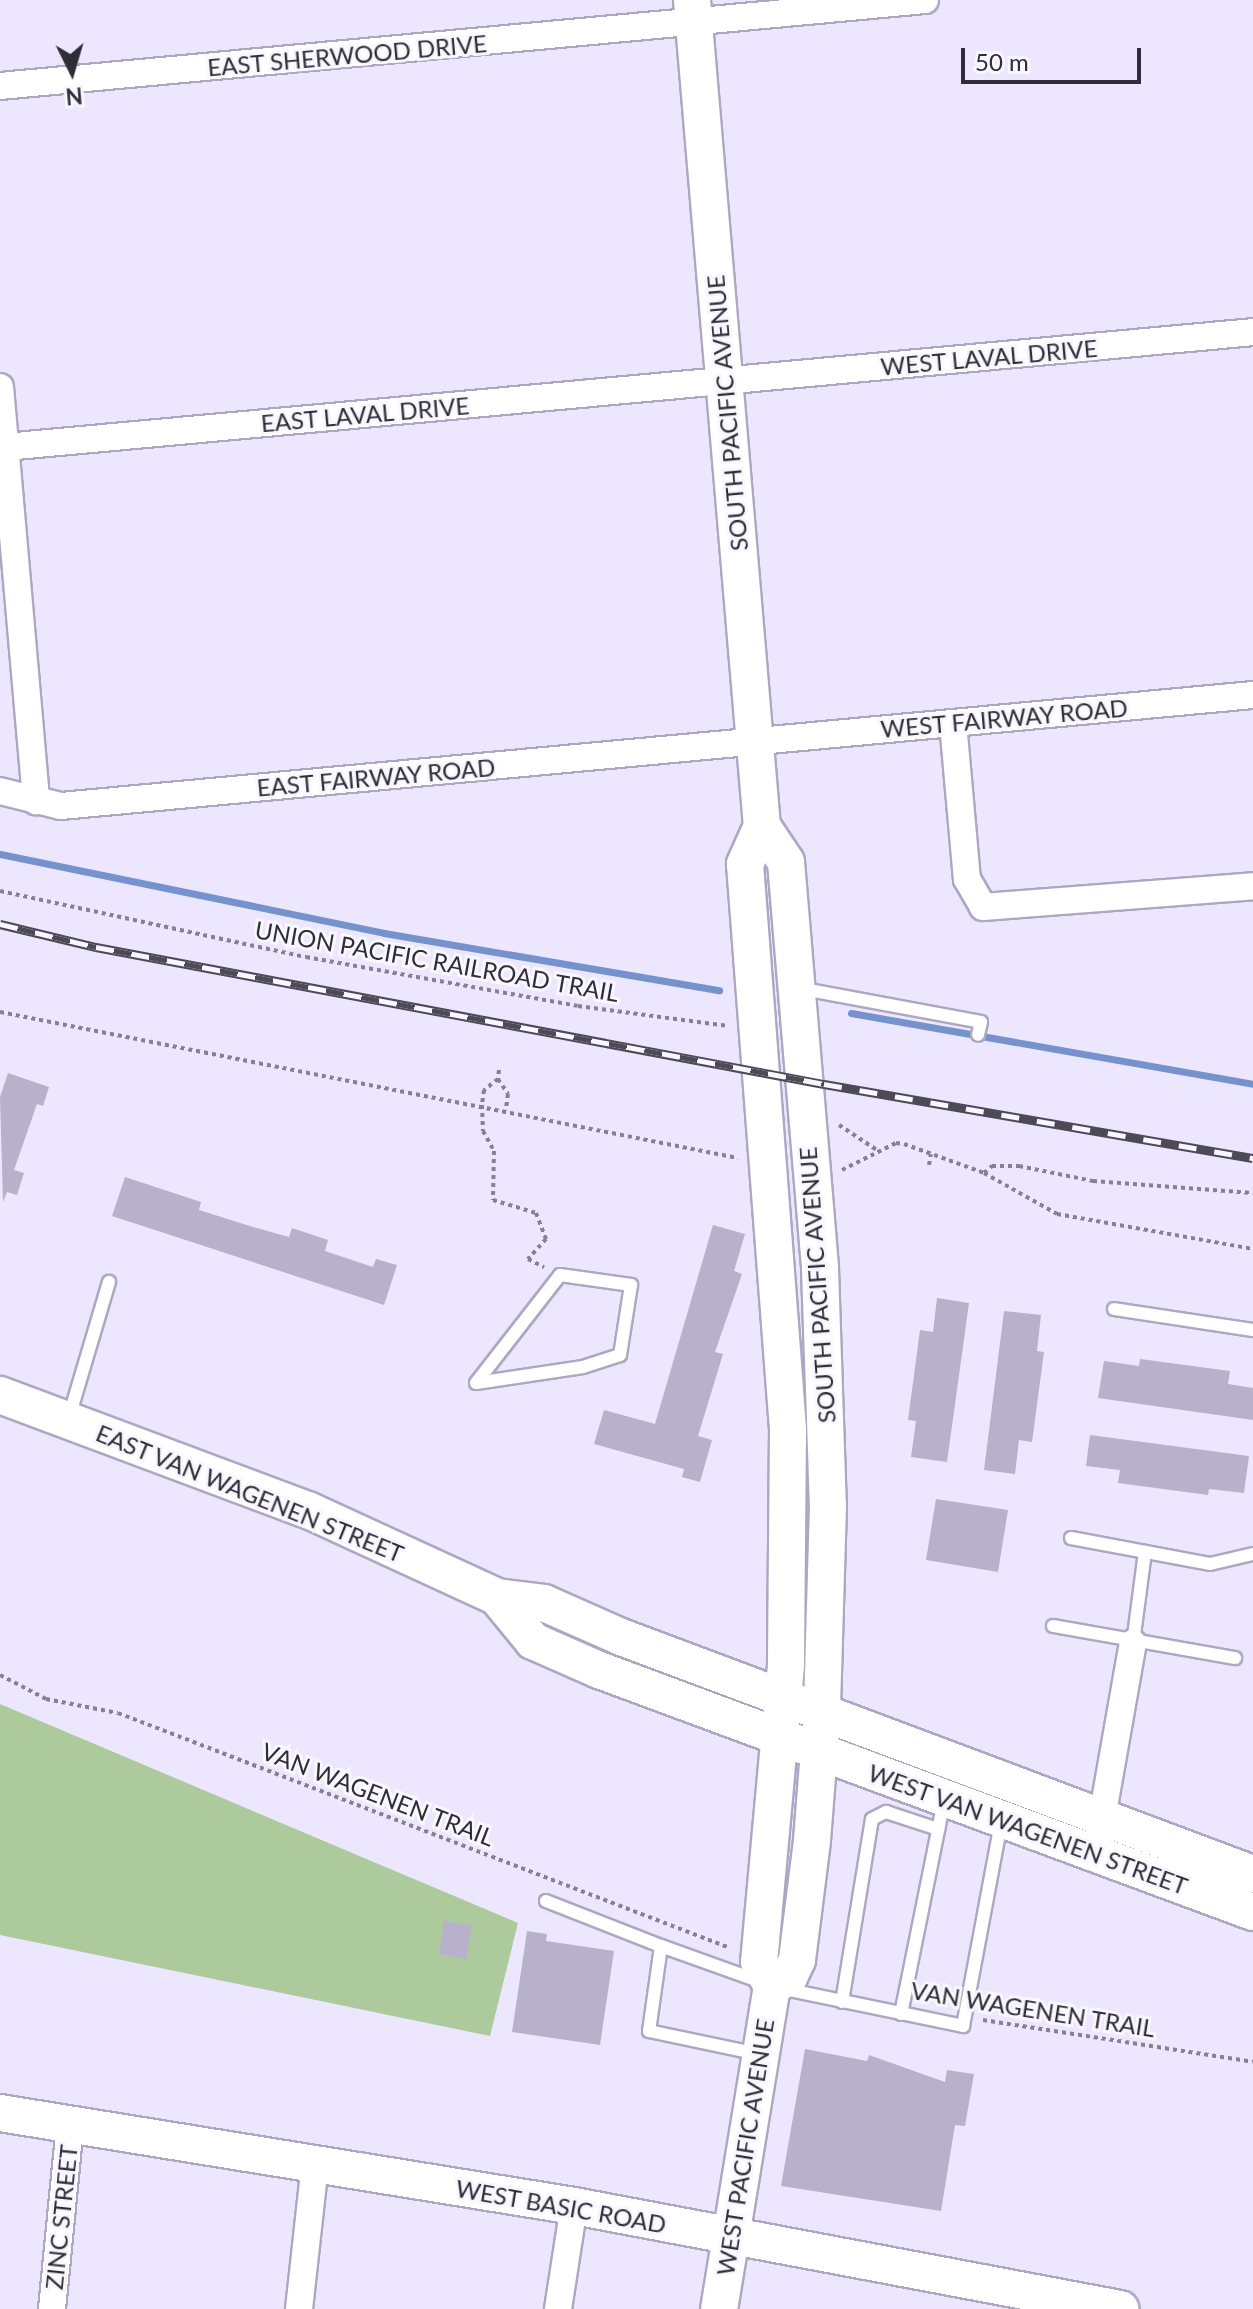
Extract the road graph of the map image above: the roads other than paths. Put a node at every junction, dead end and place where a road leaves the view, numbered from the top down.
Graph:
1 (925, 0) edge
2 (693, 11) edge
3 (0, 86) edge
4 (1253, 332) edge
5 (724, 381) junction
6 (0, 387) edge
7 (5, 447) junction
8 (1253, 695) edge
9 (953, 723) junction
10 (755, 742) junction
11 (0, 791) edge
12 (36, 801) junction
13 (762, 826) junction
14 (1253, 886) edge
15 (795, 987) junction
16 (978, 1035) dead end
17 (560, 1275) joint
18 (109, 1282) dead end
19 (1114, 1309) dead end
20 (1253, 1330) edge
21 (0, 1395) edge
22 (68, 1421) junction
23 (1071, 1538) dead end
24 (1145, 1552) junction
25 (1253, 1554) edge
26 (497, 1597) junction
27 (1053, 1626) dead end
28 (1133, 1643) junction
29 (1235, 1658) dead end
30 (804, 1706) junction
31 (801, 1745) junction
32 (941, 1814) junction
33 (1102, 1817) junction
34 (1002, 1819) junction
35 (1096, 1854) junction
36 (1253, 1874) edge
37 (546, 1901) dead end
38 (1253, 1912) edge
39 (661, 1946) junction
40 (772, 1986) junction
41 (842, 2002) junction
42 (901, 2014) junction
43 (761, 2054) junction
44 (0, 2113) edge
45 (70, 2125) junction
46 (315, 2164) junction
47 (574, 2206) junction
48 (731, 2236) junction
49 (52, 2309) edge
50 (299, 2309) edge
51 (558, 2309) edge
52 (719, 2309) edge
53 (1120, 2309) edge

1 - 2 street, EAST SHERWOOD DRIVE
2 - 3 street, EAST SHERWOOD DRIVE
2 - 5 street, SOUTH PACIFIC AVENUE
4 - 5 street, WEST LAVAL DRIVE
5 - 7 street, EAST LAVAL DRIVE
5 - 10 street, SOUTH PACIFIC AVENUE
6 - 7 street
7 - 12 street
8 - 9 street, WEST FAIRWAY ROAD
9 - 10 street, WEST FAIRWAY ROAD
9 - 14 street
10 - 12 street, EAST FAIRWAY ROAD
10 - 13 street, SOUTH PACIFIC AVENUE
11 - 12 street, EAST FAIRWAY ROAD
13 - 15 street, SOUTH PACIFIC AVENUE
13 - 30 street, SOUTH PACIFIC AVENUE
15 - 16 lane
15 - 30 street, SOUTH PACIFIC AVENUE
17 - 17 lane
18 - 22 lane
19 - 20 lane
21 - 22 street, EAST VAN WAGENEN STREET
22 - 26 street, EAST VAN WAGENEN STREET
23 - 24 lane
24 - 25 lane
24 - 28 lane
26 - 30 street, EAST VAN WAGENEN STREET
26 - 31 street, EAST VAN WAGENEN STREET
27 - 28 lane
28 - 29 lane
28 - 33 street
30 - 31 street, SOUTH PACIFIC AVENUE
30 - 33 street, WEST VAN WAGENEN STREET
31 - 32 street, WEST VAN WAGENEN STREET
31 - 40 street, WEST PACIFIC AVENUE
32 - 34 street, WEST VAN WAGENEN STREET
32 - 41 lane
32 - 42 lane
33 - 35 street
33 - 36 street, WEST VAN WAGENEN STREET
34 - 35 street, WEST VAN WAGENEN STREET
34 - 42 lane
35 - 38 street, WEST VAN WAGENEN STREET
37 - 39 lane
39 - 40 lane
39 - 43 lane
40 - 41 lane
40 - 43 street, WEST PACIFIC AVENUE
41 - 42 lane
43 - 48 street, WEST PACIFIC AVENUE
44 - 45 street, WEST BASIC ROAD
45 - 46 street, WEST BASIC ROAD
45 - 49 street, ZINC STREET
46 - 47 street, WEST BASIC ROAD
46 - 50 street
47 - 48 street, WEST BASIC ROAD
47 - 51 street
48 - 52 street, WEST PACIFIC AVENUE
48 - 53 street, WEST BASIC ROAD

